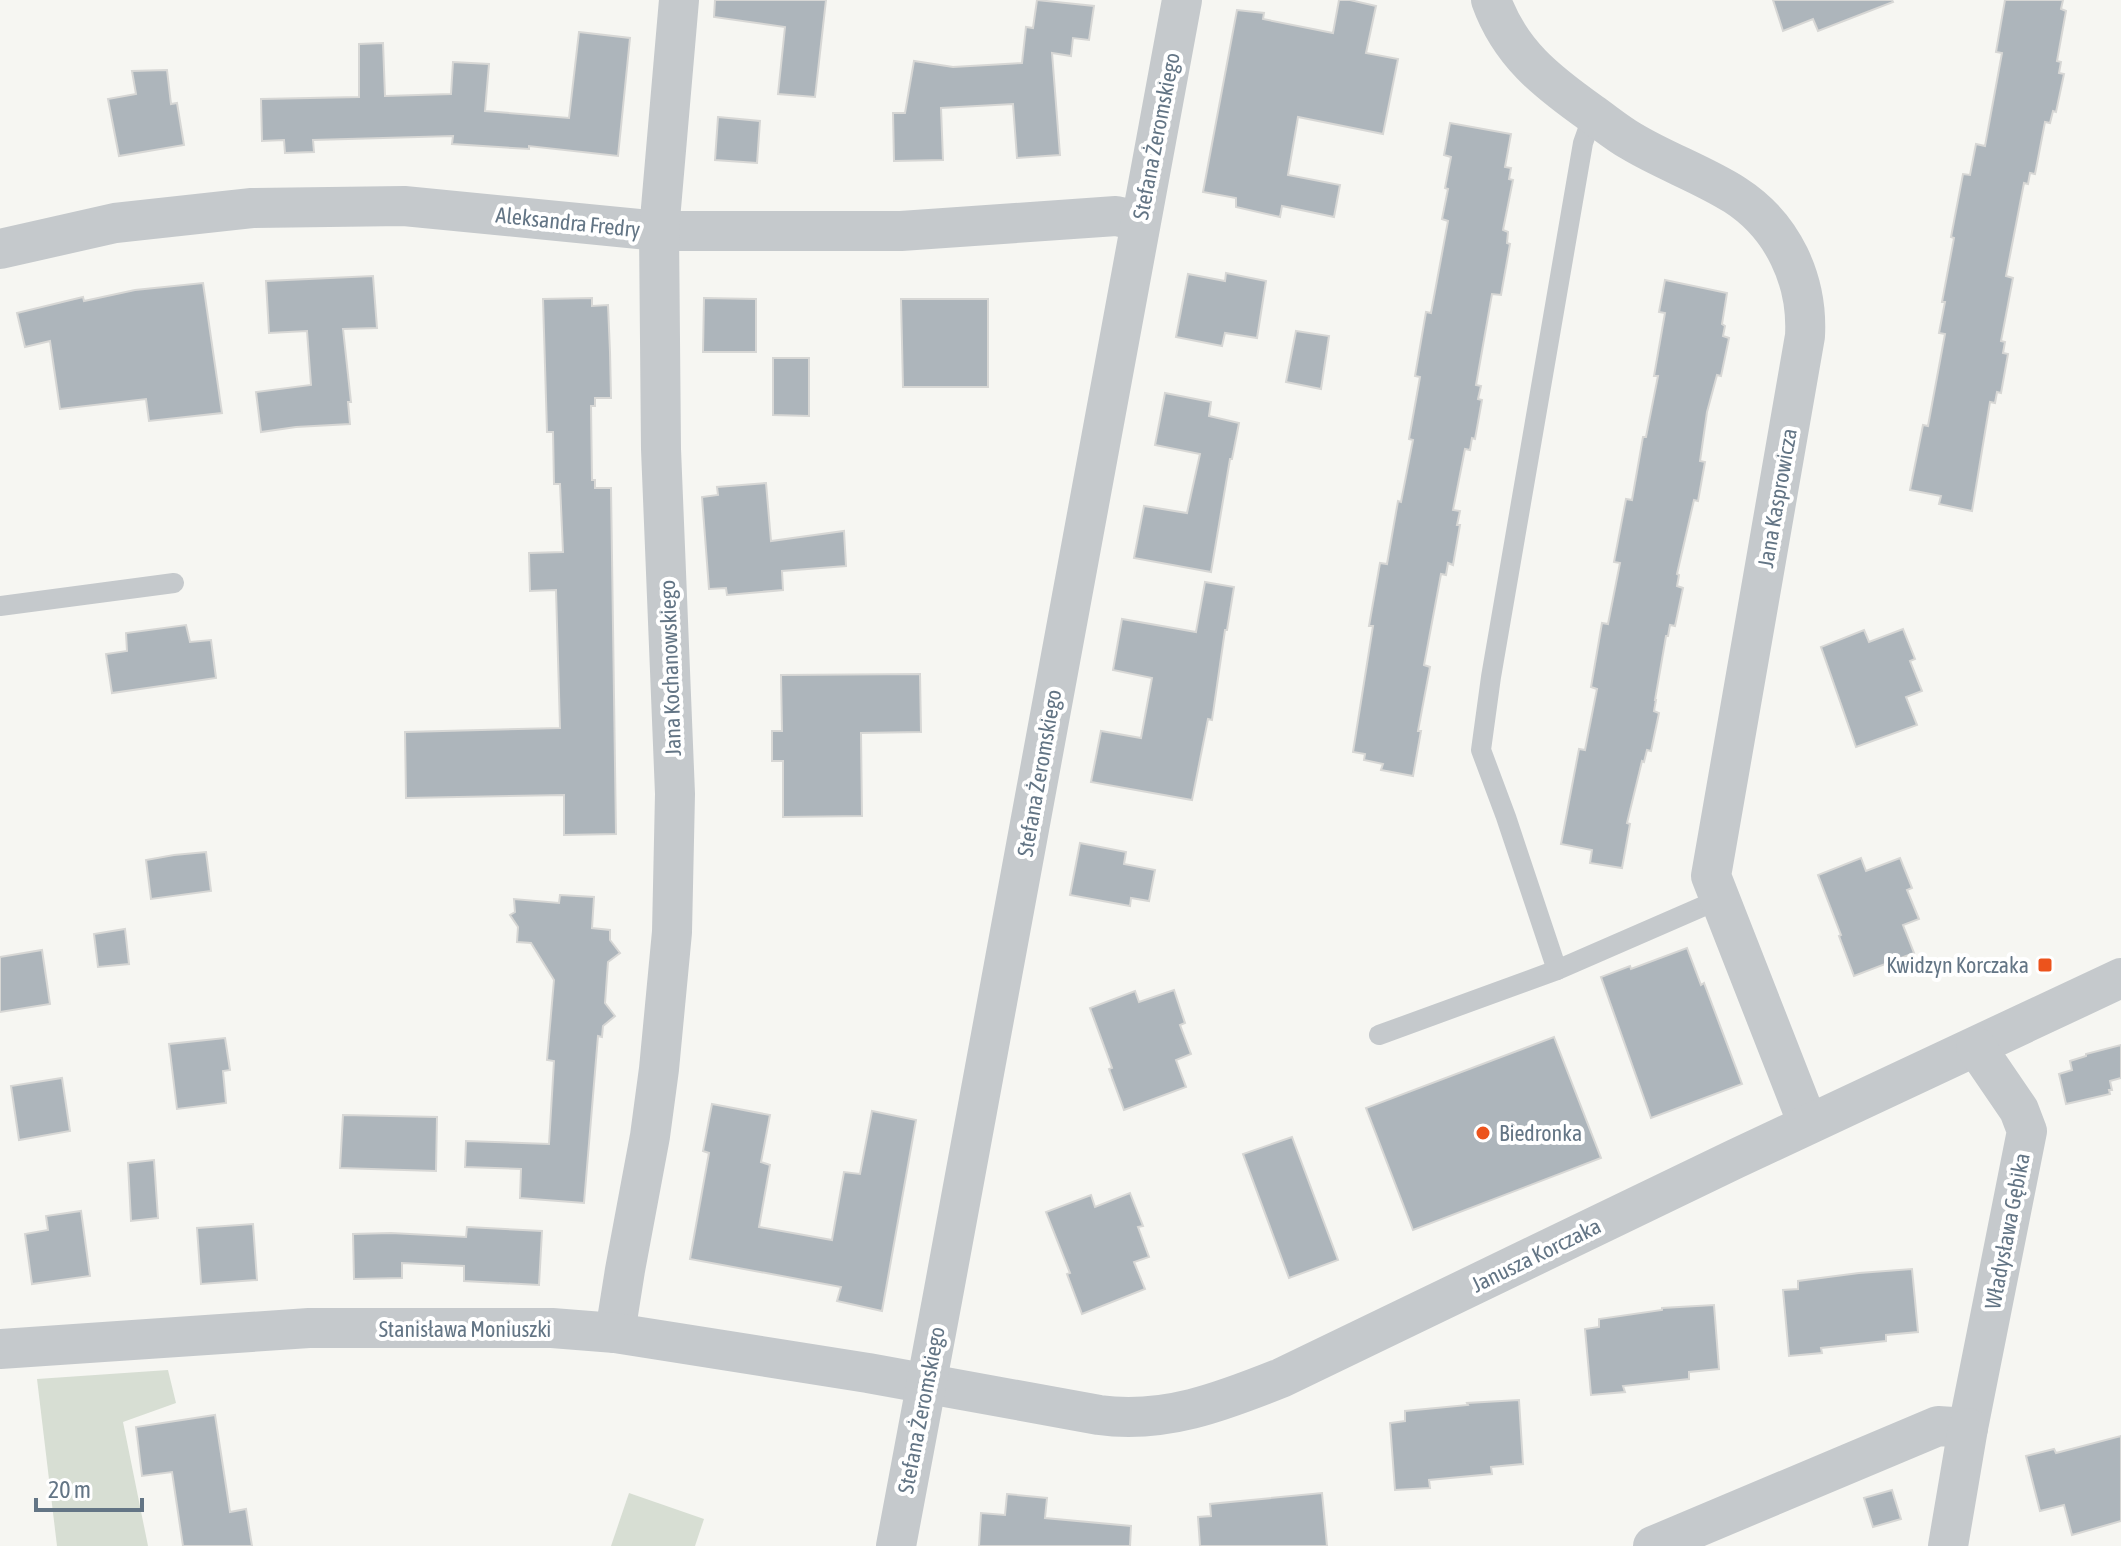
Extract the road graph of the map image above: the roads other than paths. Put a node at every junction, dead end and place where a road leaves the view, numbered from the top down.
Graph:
1 (679, 0) edge
2 (1182, 0) edge
3 (1491, 0) edge
4 (1596, 117) junction
5 (1139, 221) junction
6 (659, 231) junction
7 (0, 249) edge
8 (174, 583) dead end
9 (0, 606) edge
10 (1720, 899) junction
11 (1557, 970) junction
12 (2121, 978) edge
13 (1379, 1035) dead end
14 (1976, 1047) junction
15 (1808, 1124) junction
16 (615, 1333) junction
17 (0, 1349) edge
18 (927, 1383) junction
19 (1968, 1428) junction
20 (896, 1546) edge
21 (1653, 1546) edge
22 (1948, 1546) edge

1 - 6 street, Jana Kochanowskiego
2 - 5 street, Stefana Żeromskiego
3 - 4 street, Jana Kasprowicza
4 - 10 street, Jana Kasprowicza
4 - 11 lane
5 - 6 street, Aleksandra Fredry
5 - 18 street, Stefana Żeromskiego
6 - 7 street, Aleksandra Fredry
6 - 16 street, Jana Kochanowskiego
8 - 9 lane
10 - 11 lane
10 - 15 street, Jana Kasprowicza
11 - 13 lane
12 - 14 street, Janusza Korczaka
14 - 15 street, Janusza Korczaka
14 - 19 street, Władysława Gębika
15 - 18 street, Janusza Korczaka
16 - 17 street, Stanisława Moniuszki
16 - 18 street, Stanisława Moniuszki
18 - 20 street, Stefana Żeromskiego
19 - 21 street
19 - 22 street, Władysława Gębika

